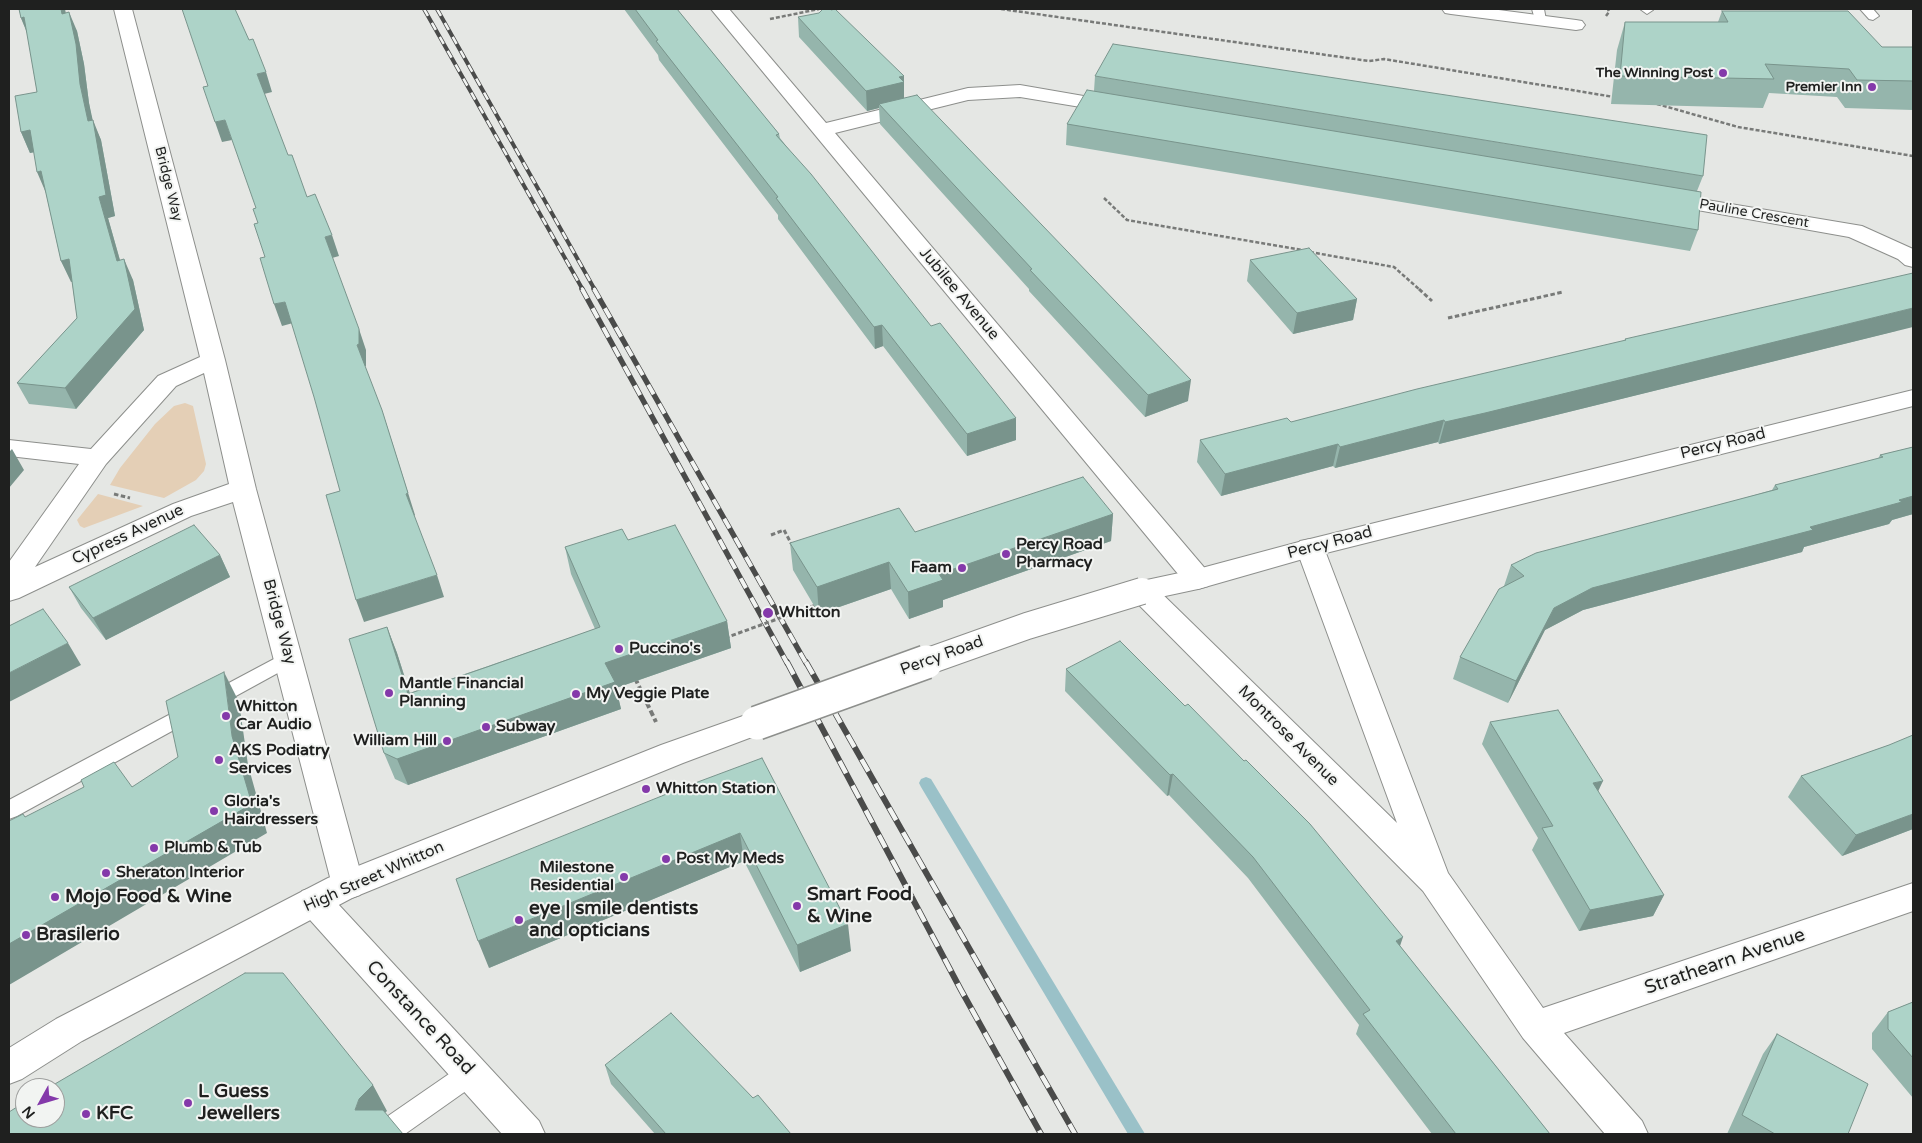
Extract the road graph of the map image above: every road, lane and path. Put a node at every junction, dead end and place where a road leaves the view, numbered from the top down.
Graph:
1 (123, 9) edge
2 (720, 9) edge
3 (819, 9) edge
4 (1002, 9) edge
5 (1451, 9) edge
6 (1539, 14) edge
7 (1576, 25) dead end
8 (735, 26) junction
9 (1616, 97) dead end
10 (1655, 104) edge
11 (1138, 111) edge
12 (822, 130) junction
13 (1913, 156) edge
14 (1648, 196) edge
15 (1104, 198) dead end
16 (1913, 260) edge
17 (1563, 292) dead end
18 (1432, 301) dead end
19 (1448, 318) dead end
20 (213, 360) junction
21 (1913, 398) edge
22 (9, 448) edge
23 (97, 458) junction
24 (243, 489) junction
25 (771, 535) dead end
26 (1310, 548) junction
27 (796, 551) edge
28 (1198, 579) junction
29 (12, 590) edge
30 (1142, 591) junction
31 (825, 601) edge
32 (722, 639) edge
33 (289, 658) junction
34 (634, 675) edge
35 (757, 723) joint
36 (672, 754) junction
37 (9, 810) edge
38 (1435, 881) junction
39 (348, 885) junction
40 (1913, 897) edge
41 (314, 901) junction
42 (1536, 1027) junction
43 (9, 1067) edge
44 (471, 1073) junction
45 (384, 1134) edge
46 (526, 1134) edge
47 (1629, 1134) edge

1 - 20 street, Bridge Way
2 - 8 street, Jubilee Avenue
3 - 8 path
4 - 9 path
5 - 6 street
6 - 7 street
8 - 12 street, Jubilee Avenue
10 - 13 path
11 - 12 street
12 - 28 street, Jubilee Avenue
14 - 16 street, Pauline Crescent
15 - 18 path
17 - 19 path
20 - 23 street
20 - 24 street, Bridge Way
21 - 26 street, Percy Road
22 - 23 street
23 - 29 street, Cypress Avenue
24 - 29 street, Cypress Avenue
24 - 33 street, Bridge Way
25 - 27 path
26 - 28 street, Percy Road
26 - 38 street, Montrose Avenue
28 - 30 street, Percy Road
30 - 35 street, Percy Road, bridge
30 - 38 street, Montrose Avenue
31 - 32 path, bridge
33 - 37 lane
33 - 39 street, Bridge Way
34 - 36 path
35 - 36 street, High Street Whitton
36 - 39 street, High Street Whitton
38 - 42 street, Montrose Avenue
39 - 41 street, High Street Whitton
40 - 42 street, Strathearn Avenue
41 - 43 street, High Street Whitton
41 - 44 street, Constance Road
42 - 47 street, Montrose Avenue
44 - 45 lane
44 - 46 street, Constance Road

